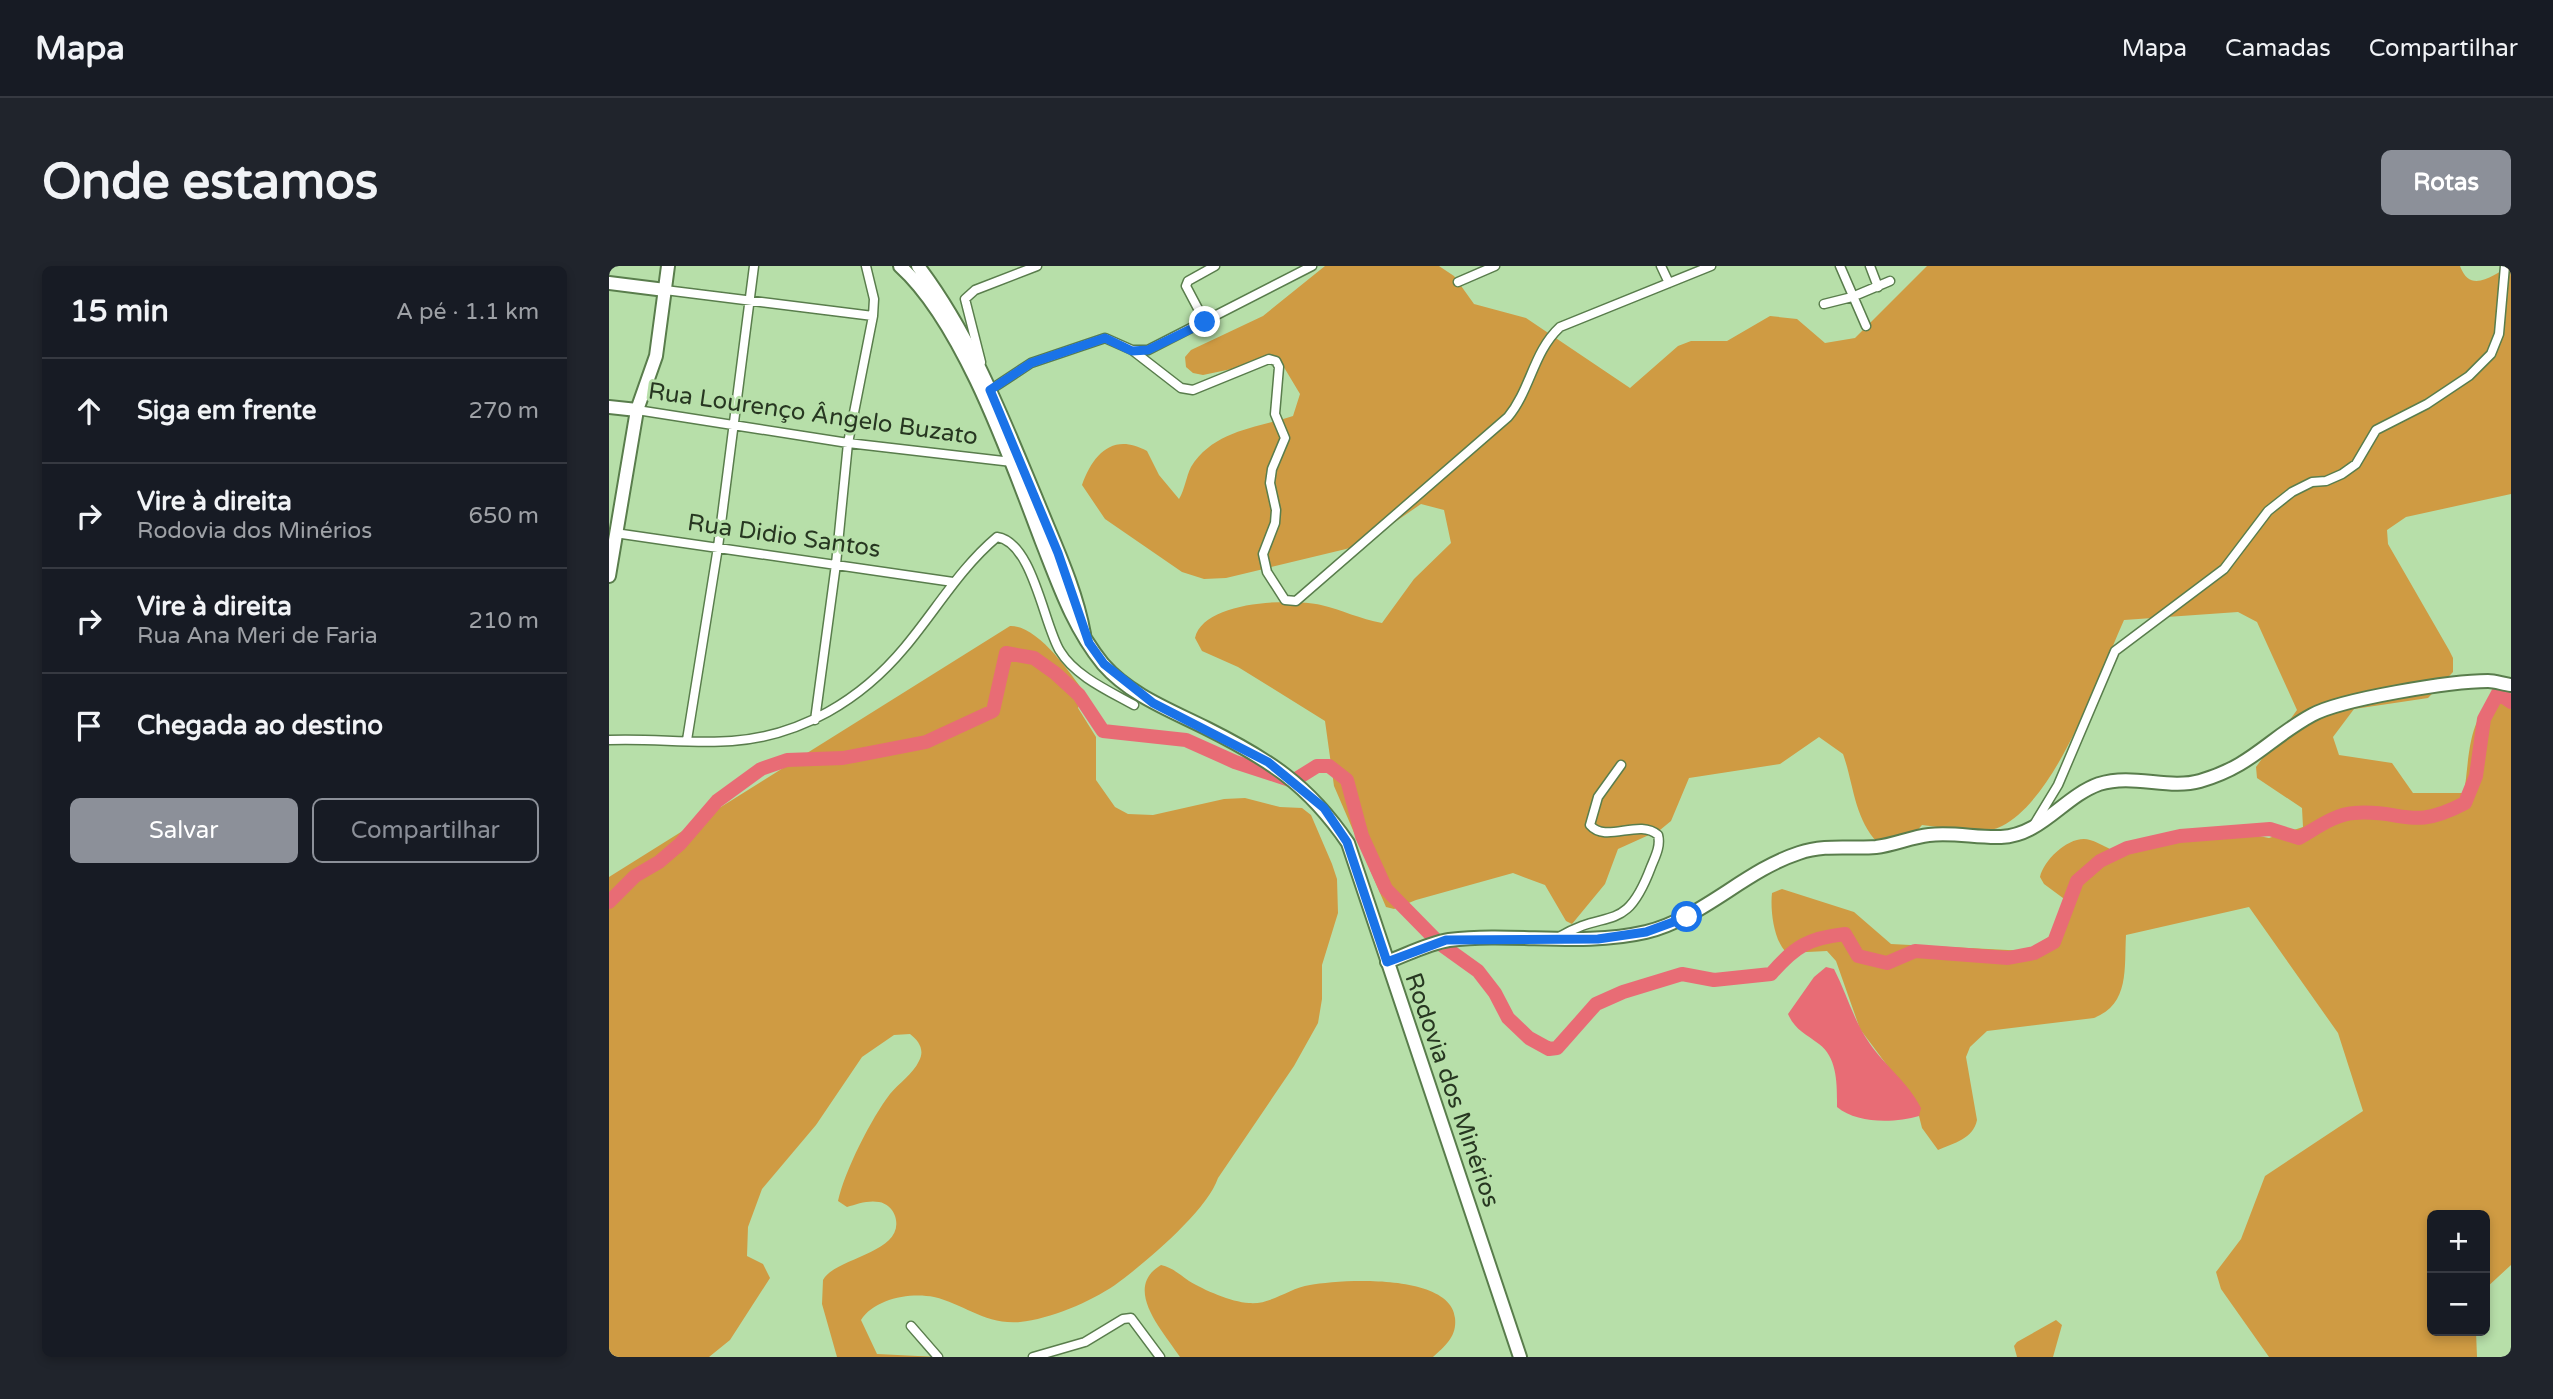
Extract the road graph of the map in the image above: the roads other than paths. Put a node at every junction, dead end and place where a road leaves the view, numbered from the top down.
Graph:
1 (668, 266) edge
2 (754, 266) edge
3 (866, 266) edge
4 (900, 266) edge
5 (918, 266) edge
6 (1037, 266) edge
7 (1215, 266) edge
8 (1312, 266) edge
9 (1495, 266) edge
10 (1661, 266) edge
11 (1711, 266) edge
12 (1840, 266) edge
13 (1870, 266) edge
14 (2505, 266) edge
15 (1891, 281) dead end
16 (1458, 282) dead end
17 (609, 283) edge
18 (1669, 283) junction
19 (1878, 287) junction
20 (665, 290) junction
21 (1852, 297) junction
22 (749, 300) junction
23 (1824, 304) dead end
24 (873, 316) junction
25 (1205, 322) junction
26 (1866, 326) dead end
27 (1132, 351) junction
28 (982, 372) junction
29 (990, 390) junction
30 (609, 407) edge
31 (637, 410) junction
32 (731, 424) junction
33 (848, 443) junction
34 (1012, 462) junction
35 (612, 533) edge
36 (717, 547) junction
37 (836, 564) junction
38 (609, 576) edge
39 (953, 582) junction
40 (1084, 634) junction
41 (2511, 685) edge
42 (1134, 705) dead end
43 (815, 720) junction
44 (609, 740) edge
45 (687, 740) junction
46 (1621, 765) dead end
47 (2030, 831) junction
48 (1557, 939) junction
49 (1387, 962) junction
50 (911, 1326) dead end
51 (938, 1357) edge
52 (1033, 1357) edge
53 (1160, 1357) edge
54 (1520, 1357) edge

1 - 20 main road
2 - 22 street
3 - 24 street
4 - 34 main road, Rodovia dos Minérios
5 - 28 main road, Rodovia dos Minérios
6 - 28 street
7 - 25 street
8 - 25 street
9 - 16 street
10 - 18 street
11 - 18 street
12 - 21 street
13 - 19 street
14 - 47 street
15 - 19 street
17 - 20 main road
18 - 27 street
19 - 21 street
20 - 22 street
20 - 31 main road
21 - 23 street
21 - 26 street
22 - 24 street
22 - 32 street
24 - 33 street
25 - 27 street
27 - 29 street
28 - 29 main road, Rodovia dos Minérios
29 - 40 main road, Rodovia dos Minérios
30 - 31 main road, Rua Lourenço Ângelo Buzato
31 - 32 street, Rua Lourenço Ângelo Buzato
31 - 35 main road
32 - 33 street, Rua Lourenço Ângelo Buzato
32 - 36 street
33 - 34 street, Rua Lourenço Ângelo Buzato
33 - 37 street
34 - 40 main road, Rodovia dos Minérios
35 - 36 street, Rua Didio Santos
35 - 38 main road
36 - 37 street, Rua Didio Santos
36 - 45 street
37 - 39 street, Rua Didio Santos
37 - 43 street
39 - 42 street
39 - 43 street
40 - 49 main road, Rodovia dos Minérios
41 - 47 main road
43 - 45 street
44 - 45 street
46 - 48 street
47 - 48 main road
48 - 49 main road
49 - 54 main road, Rodovia dos Minérios
50 - 51 street
52 - 53 street

